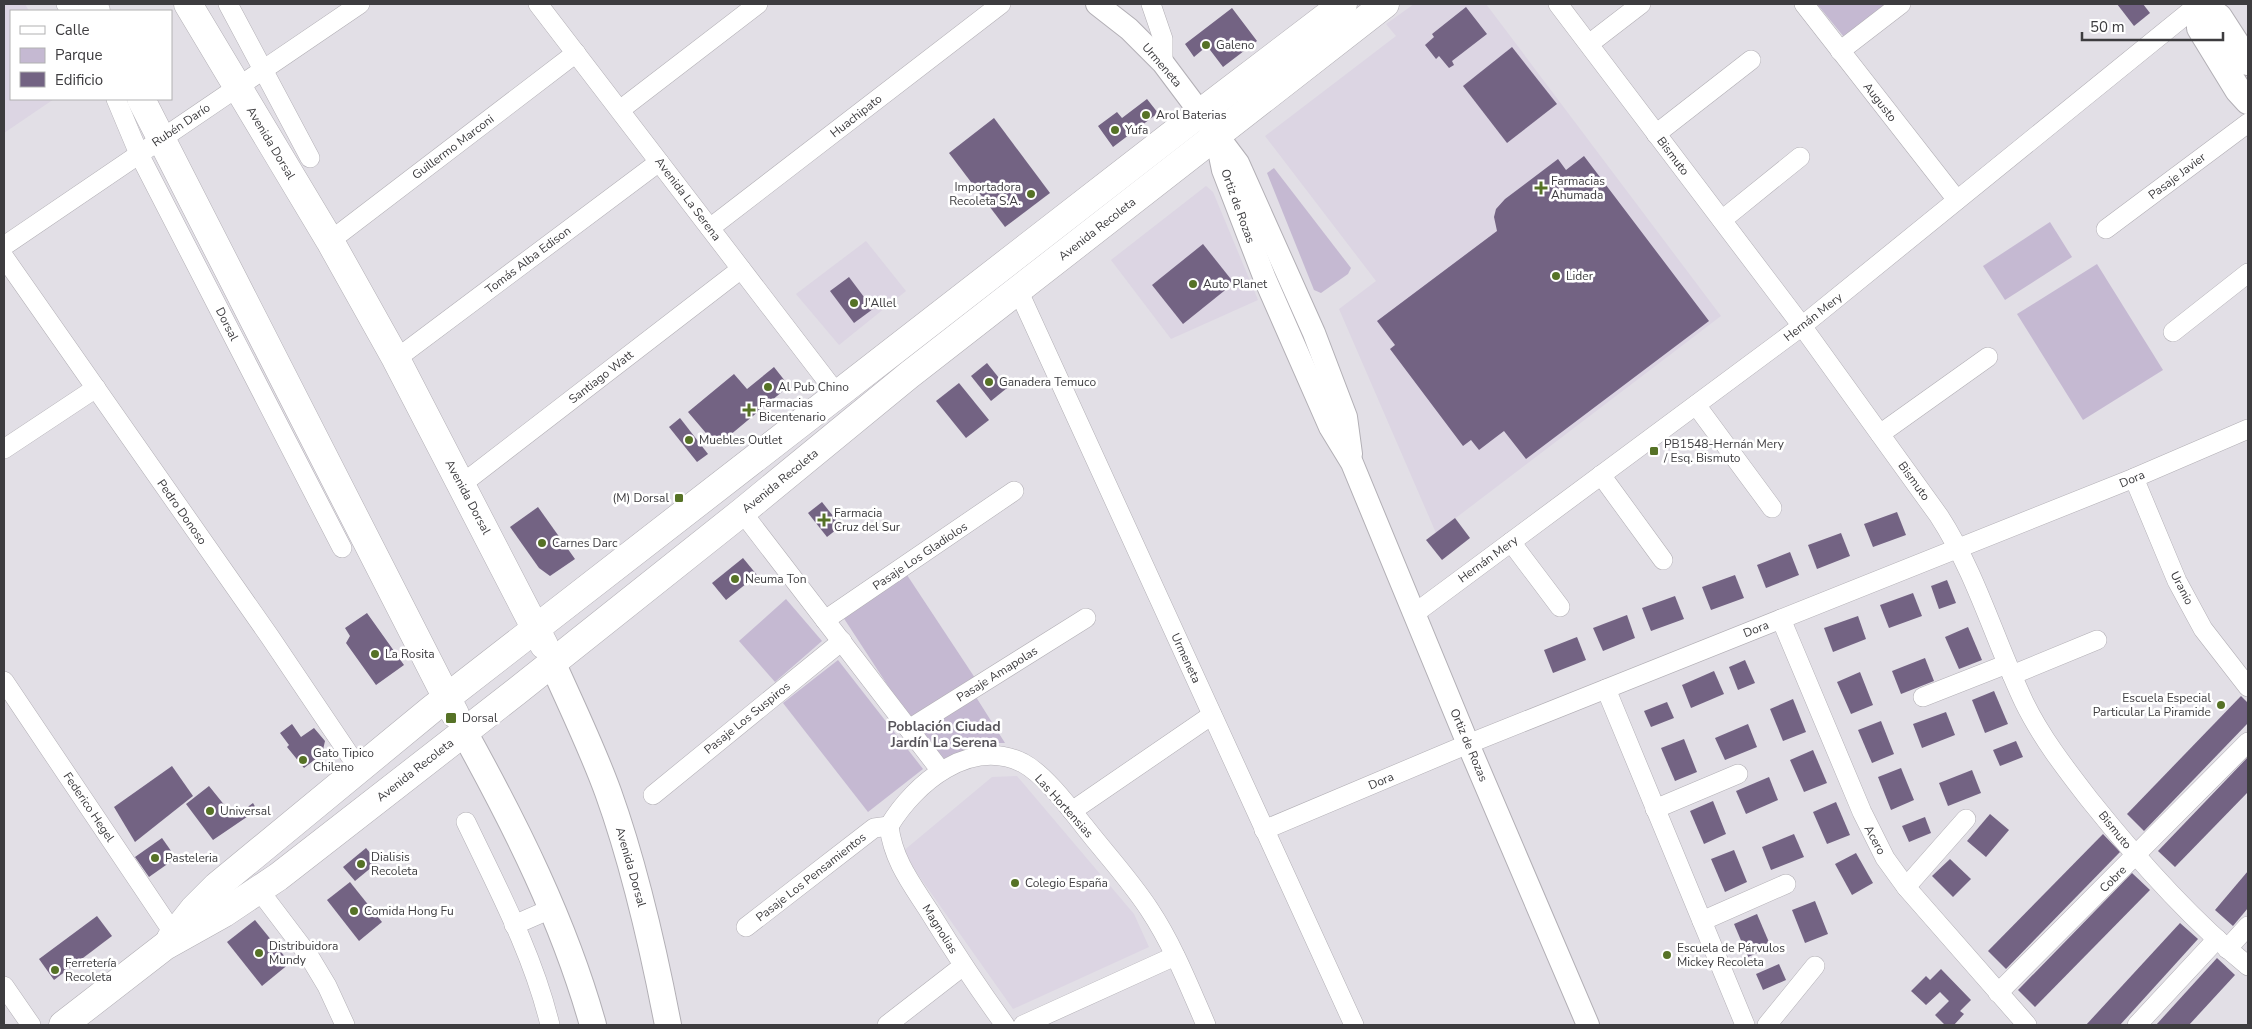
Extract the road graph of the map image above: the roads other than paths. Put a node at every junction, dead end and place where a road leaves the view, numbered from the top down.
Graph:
1 (188, 4) edge
2 (228, 4) edge
3 (360, 4) edge
4 (538, 4) edge
5 (758, 4) edge
6 (1002, 4) edge
7 (1097, 4) edge
8 (1151, 4) edge
9 (1344, 4) edge
10 (1386, 4) edge
11 (1558, 4) edge
12 (1641, 4) edge
13 (1804, 4) edge
14 (1901, 4) edge
15 (2199, 4) edge
16 (1589, 44) junction
17 (1840, 51) junction
18 (576, 53) junction
19 (1750, 60) dead end
20 (2248, 62) edge
21 (1164, 64) junction
22 (263, 69) junction
23 (237, 86) junction
24 (117, 100) edge
25 (141, 100) edge
26 (2248, 101) edge
27 (620, 110) junction
28 (1200, 113) junction
29 (2248, 123) edge
30 (1656, 134) junction
31 (1216, 136) junction
32 (150, 146) junction
33 (1800, 157) dead end
34 (310, 158) dead end
35 (659, 162) junction
36 (1957, 200) junction
37 (1722, 220) junction
38 (710, 228) junction
39 (2106, 229) dead end
40 (330, 241) junction
41 (4, 246) edge
42 (1025, 248) junction
43 (4, 257) edge
44 (741, 269) junction
45 (2248, 273) edge
46 (1018, 290) junction
47 (1802, 326) junction
48 (2173, 332) dead end
49 (1988, 357) dead end
50 (396, 359) junction
51 (96, 388) junction
52 (837, 394) junction
53 (1696, 405) junction
54 (2248, 429) edge
55 (1880, 434) junction
56 (4, 448) edge
57 (1601, 475) junction
58 (2134, 478) junction
59 (462, 484) junction
60 (1014, 491) dead end
61 (1772, 508) dead end
62 (742, 512) junction
63 (1511, 542) junction
64 (342, 548) dead end
65 (1958, 549) junction
66 (1663, 560) dead end
67 (1560, 607) dead end
68 (1414, 614) junction
69 (1086, 618) dead end
70 (1781, 619) junction
71 (825, 620) junction
72 (537, 628) junction
73 (2097, 640) dead end
74 (842, 642) junction
75 (552, 662) junction
76 (2010, 670) junction
77 (4, 681) edge
78 (2248, 687) edge
79 (1606, 689) junction
80 (1923, 697) dead end
81 (446, 698) junction
82 (1212, 715) junction
83 (909, 729) junction
84 (464, 732) junction
85 (2248, 742) edge
86 (1468, 744) junction
87 (359, 769) junction
88 (941, 771) junction
89 (1738, 774) dead end
90 (653, 795) dead end
91 (1655, 809) junction
92 (1072, 811) junction
93 (353, 817) junction
94 (1966, 819) dead end
95 (466, 822) dead end
96 (888, 826) junction
97 (1264, 830) junction
98 (2136, 856) junction
99 (1786, 884) dead end
100 (1906, 887) junction
101 (258, 890) junction
102 (552, 908) junction
103 (1702, 921) junction
104 (514, 925) junction
105 (2248, 926) edge
106 (746, 927) dead end
107 (170, 940) junction
108 (2222, 944) junction
109 (1175, 956) junction
110 (963, 966) junction
111 (1815, 966) dead end
112 (2248, 966) edge
113 (4, 986) edge
114 (1998, 993) junction
115 (77, 1021) edge
116 (31, 1025) edge
117 (345, 1025) edge
118 (550, 1025) edge
119 (593, 1025) edge
120 (668, 1025) edge
121 (887, 1025) edge
122 (1005, 1025) edge
123 (1023, 1025) edge
124 (1206, 1025) edge
125 (1354, 1025) edge
126 (1588, 1025) edge
127 (1745, 1025) edge
128 (1767, 1025) edge
129 (2027, 1025) edge
130 (2137, 1025) edge

1 - 23 main road, Avenida Dorsal
2 - 22 street, Avenida Dorsal
3 - 22 street, Rubén Darío
4 - 18 street, Avenida La Serena
5 - 27 street
6 - 38 street, Huachipato
7 - 21 street, Urmeneta
8 - 21 street
9 - 28 main road, Avenida Recoleta
10 - 31 main road, Avenida Recoleta
11 - 16 street, Bismuto
12 - 16 street
13 - 17 street, Augusto
14 - 17 street
15 - 20 main road
15 - 26 main road
15 - 36 street, Hernán Mery
16 - 30 street, Bismuto
17 - 36 street, Augusto
18 - 27 street, Avenida La Serena
18 - 40 street, Guillermo Marconi
19 - 30 street
21 - 28 street, Urmeneta
22 - 23 street, Rubén Darío
22 - 34 street, Avenida Dorsal
23 - 32 street, Rubén Darío
23 - 40 main road, Avenida Dorsal
24 - 32 street, Dorsal
25 - 32 main road
27 - 35 street, Avenida La Serena
28 - 31 street, Urmeneta
28 - 42 main road, Avenida Recoleta
29 - 39 street, Pasaje Javier
30 - 37 street, Bismuto
31 - 46 main road, Avenida Recoleta
31 - 68 street, Ortiz de Rozas
32 - 41 street, Rubén Darío
32 - 64 street, Dorsal
32 - 81 main road
33 - 37 street
35 - 38 street, Avenida La Serena
35 - 50 street, Tomás Alba Edison
36 - 47 street, Hernán Mery
37 - 47 street, Bismuto
38 - 44 street, Avenida La Serena
40 - 50 main road, Avenida Dorsal
42 - 46 main road
42 - 52 main road, Avenida Recoleta
43 - 51 street, Pedro Donoso
44 - 52 street, Avenida La Serena
44 - 59 street, Santiago Watt
45 - 48 street
46 - 62 main road, Avenida Recoleta
46 - 82 street, Urmeneta
47 - 53 street, Hernán Mery
47 - 55 street, Bismuto
49 - 55 street
50 - 59 main road, Avenida Dorsal
51 - 56 street
51 - 87 street, Pedro Donoso
52 - 72 main road, Avenida Recoleta
53 - 57 street, Hernán Mery
53 - 61 street
54 - 58 street, Dora
55 - 65 street, Bismuto
57 - 63 street, Hernán Mery
57 - 66 street
58 - 65 street, Dora
58 - 78 street, Uranio
59 - 72 main road, Avenida Dorsal
60 - 71 street, Pasaje Los Gladiolos
62 - 71 street
62 - 75 main road, Avenida Recoleta
63 - 67 street
63 - 68 street, Hernán Mery
65 - 70 street, Dora
65 - 76 street, Bismuto
68 - 86 street, Ortiz de Rozas
69 - 83 street, Pasaje Amapolas
70 - 79 street, Dora
70 - 100 street, Acero
71 - 74 street
72 - 75 main road, Avenida Dorsal
72 - 81 main road, Avenida Recoleta
73 - 76 street
74 - 83 street
74 - 90 street, Pasaje Los Suspiros
75 - 84 main road, Avenida Recoleta
75 - 120 main road, Avenida Dorsal
76 - 80 street
76 - 98 street, Bismuto
77 - 107 street, Federico Hegel
79 - 86 street, Dora
79 - 91 street
81 - 84 main road
81 - 87 main road, Avenida Recoleta
82 - 92 street
82 - 97 street, Urmeneta
83 - 88 street
84 - 93 main road, Avenida Recoleta
84 - 102 main road
85 - 98 street, Cobre
86 - 97 street, Dora
86 - 126 street, Ortiz de Rozas
87 - 93 main road
87 - 107 main road, Avenida Recoleta
88 - 92 street, Las Hortensias
88 - 96 street
89 - 91 street
91 - 103 street
92 - 109 street, Las Hortensias
93 - 101 main road, Avenida Recoleta
94 - 100 street
95 - 104 street
96 - 106 street, Pasaje Los Pensamientos
96 - 110 street, Magnolias
97 - 125 street, Urmeneta
98 - 108 street, Bismuto
98 - 114 street, Cobre
99 - 103 street
100 - 114 street, Acero
101 - 107 main road, Avenida Recoleta
101 - 117 street
102 - 104 street
102 - 119 main road
103 - 127 street
104 - 118 street
105 - 108 street
107 - 115 main road, Avenida Recoleta
108 - 112 street, Bismuto
108 - 130 street
109 - 123 street
109 - 124 street, Las Hortensias
110 - 121 street
110 - 122 street, Magnolias
111 - 128 street
113 - 116 street
114 - 129 street, Acero

